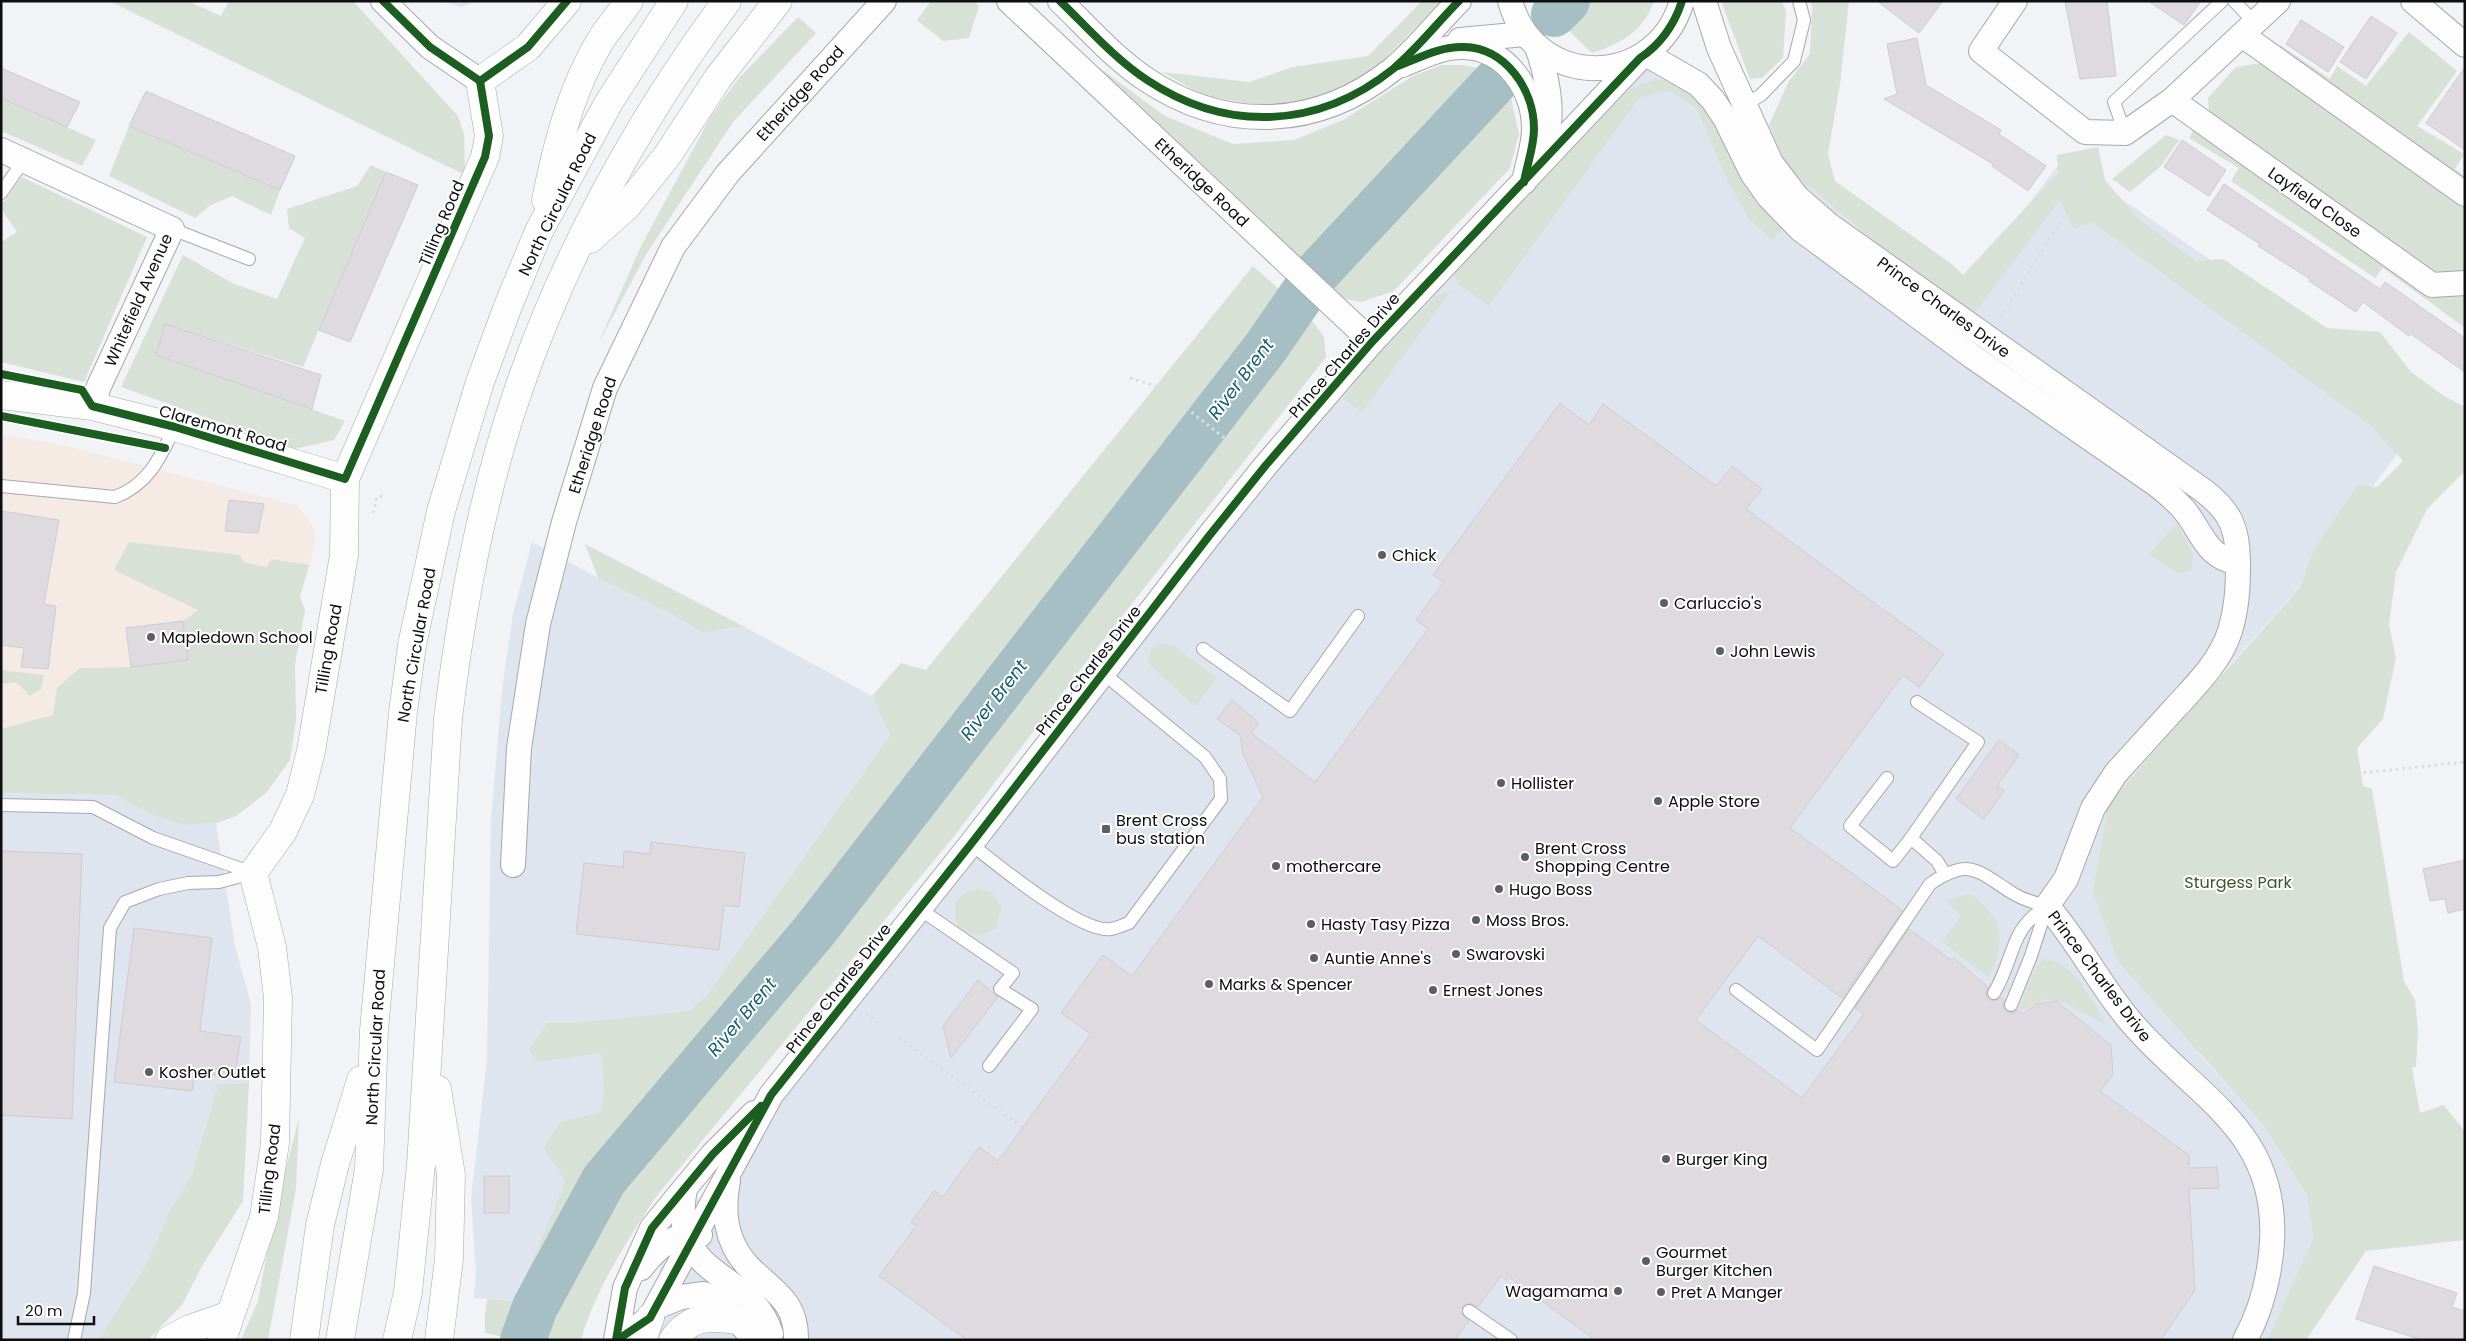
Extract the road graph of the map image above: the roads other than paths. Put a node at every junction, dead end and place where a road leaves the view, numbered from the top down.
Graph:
1 (383, 1) edge
2 (566, 1) edge
3 (629, 1) edge
4 (674, 1) edge
5 (778, 1) edge
6 (884, 1) edge
7 (1009, 1) edge
8 (1059, 1) edge
9 (1459, 1) edge
10 (1510, 1) edge
11 (1682, 1) edge
12 (1704, 1) edge
13 (1799, 1) edge
14 (2015, 1) edge
15 (2222, 1) edge
16 (2234, 1) edge
17 (2278, 1) edge
18 (2413, 1) edge
19 (726, 3) edge
20 (2248, 29) junction
21 (2457, 38) edge
22 (1531, 41) junction
23 (1438, 50) junction
24 (1643, 56) junction
25 (1393, 68) junction
26 (1089, 76) junction
27 (480, 81) junction
28 (2172, 100) junction
29 (1735, 111) junction
30 (2125, 133) junction
31 (1, 150) edge
32 (24, 160) junction
33 (1524, 182) junction
34 (1, 193) edge
35 (2462, 193) edge
36 (172, 229) junction
37 (540, 231) junction
38 (576, 252) junction
39 (249, 259) dead end
40 (2465, 283) edge
41 (1372, 342) junction
42 (1, 395) edge
43 (92, 406) junction
44 (175, 427) junction
45 (345, 479) junction
46 (1, 486) edge
47 (2238, 563) junction
48 (1358, 616) dead end
49 (1203, 650) dead end
50 (1103, 673) junction
51 (1916, 702) dead end
52 (1887, 778) dead end
53 (1, 805) edge
54 (1911, 838) junction
55 (971, 844) junction
56 (513, 864) dead end
57 (252, 873) junction
58 (1945, 874) junction
59 (2047, 906) junction
60 (918, 908) junction
61 (1736, 990) dead end
62 (1994, 993) dead end
63 (2011, 1005) dead end
64 (374, 1030) junction
65 (429, 1038) junction
66 (990, 1066) dead end
67 (771, 1096) junction
68 (729, 1174) junction
69 (685, 1188) junction
70 (689, 1239) junction
71 (747, 1265) junction
72 (625, 1288) junction
73 (1469, 1311) dead end
74 (649, 1322) edge
75 (226, 1327) edge
76 (743, 1330) edge
77 (74, 1340) edge
78 (169, 1340) edge
79 (304, 1340) edge
80 (340, 1340) edge
81 (397, 1340) edge
82 (439, 1340) edge
83 (617, 1340) edge
84 (673, 1340) edge
85 (768, 1340) edge
86 (796, 1340) edge
87 (1511, 1340) edge
88 (2245, 1340) edge

1 - 27 street
2 - 27 main road
3 - 37 main road
4 - 37 main road, North Circular Road
5 - 38 main road
6 - 56 street, Etheridge Road
7 - 26 street, Etheridge Road
8 - 25 street
8 - 26 street
9 - 25 street
10 - 22 street, Prince Charles Drive
11 - 24 street
12 - 29 street, Prince Charles Drive
13 - 29 lane
14 - 30 street
15 - 30 lane
16 - 20 lane
17 - 20 street
18 - 21 street
19 - 38 main road
20 - 28 street
20 - 35 street
22 - 23 street
22 - 24 street
22 - 33 street, Prince Charles Drive
23 - 25 street
23 - 33 street
24 - 29 street, Prince Charles Drive
24 - 33 street, Prince Charles Drive
26 - 41 street, Etheridge Road
27 - 45 main road, Tilling Road
28 - 30 street
28 - 40 street, Layfield Close
29 - 47 street, Prince Charles Drive
29 - 47 street, Prince Charles Drive
31 - 32 street, Whitefield Avenue
32 - 34 lane
32 - 36 street, Whitefield Avenue
33 - 41 street, Prince Charles Drive
36 - 39 lane
36 - 43 street, Whitefield Avenue
37 - 64 main road, North Circular Road
38 - 65 main road
41 - 50 street, Prince Charles Drive
42 - 43 main road, Claremont Road
43 - 44 main road, Claremont Road
44 - 45 main road, Claremont Road
44 - 46 lane
45 - 57 main road, Tilling Road
47 - 59 street, Prince Charles Drive
48 - 49 lane
50 - 55 street, Prince Charles Drive
50 - 55 lane
51 - 54 lane
52 - 54 lane
53 - 57 lane
54 - 58 lane
55 - 60 street, Prince Charles Drive
57 - 75 main road, Tilling Road
57 - 77 lane
58 - 59 lane
58 - 61 lane
59 - 62 lane
59 - 63 lane
59 - 88 street, Prince Charles Drive
60 - 66 lane
60 - 67 street, Prince Charles Drive
64 - 79 main road
64 - 80 main road, North Circular Road
65 - 81 main road
65 - 82 main road
67 - 68 street, Prince Charles Drive
67 - 69 street
68 - 70 street, Prince Charles Drive
68 - 71 street, Prince Charles Drive
69 - 70 street
69 - 72 street
70 - 71 street
70 - 72 street
70 - 74 street, Prince Charles Drive
70 - 85 street
71 - 86 street, Prince Charles Drive
72 - 83 street
73 - 87 lane
74 - 76 street
74 - 83 street, Prince Charles Drive
75 - 78 main road
76 - 84 main road

